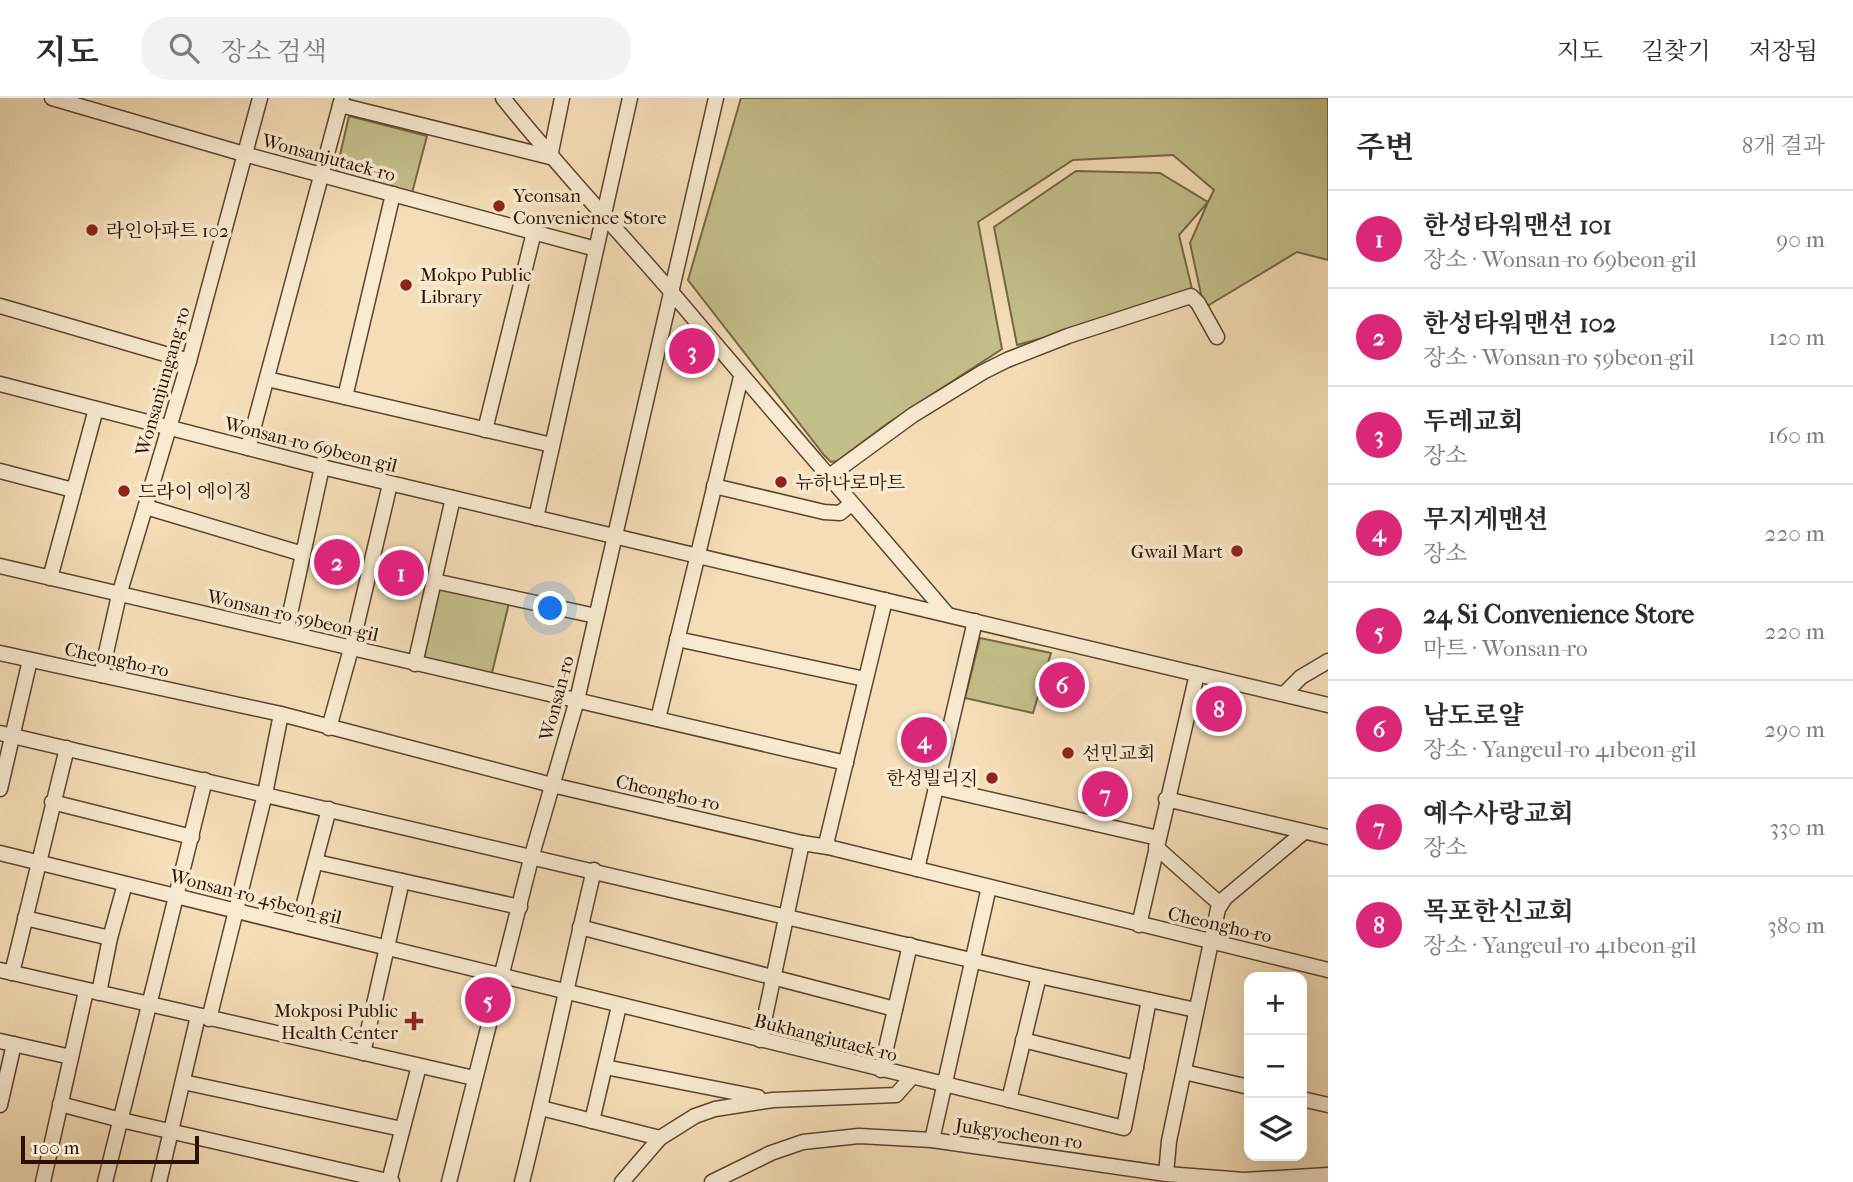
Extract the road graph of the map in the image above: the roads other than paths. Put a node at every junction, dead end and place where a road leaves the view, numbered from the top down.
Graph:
1 (260, 98) edge
2 (503, 98) edge
3 (562, 98) edge
4 (630, 98) edge
5 (716, 98) edge
6 (56, 99) edge
7 (341, 101) edge
8 (244, 154) junction
9 (550, 158) junction
10 (321, 175) junction
11 (393, 194) junction
12 (603, 217) junction
13 (534, 232) junction
14 (618, 233) junction
15 (596, 249) junction
16 (672, 293) junction
17 (0, 306) edge
18 (1217, 337) dead end
19 (189, 362) junction
20 (741, 377) junction
21 (267, 379) junction
22 (0, 384) edge
23 (345, 397) junction
24 (96, 409) junction
25 (169, 428) junction
26 (485, 430) junction
27 (552, 446) junction
28 (248, 448) junction
29 (322, 467) junction
30 (0, 471) edge
31 (828, 477) junction
32 (390, 484) junction
33 (715, 486) junction
34 (73, 491) junction
35 (453, 498) junction
36 (851, 504) junction
37 (146, 507) junction
38 (536, 518) junction
39 (615, 535) junction
40 (303, 554) junction
41 (698, 555) junction
42 (0, 566) edge
43 (50, 578) junction
44 (434, 582) junction
45 (120, 595) junction
46 (885, 600) junction
47 (947, 614) junction
48 (596, 616) junction
49 (975, 621) junction
50 (286, 632) junction
51 (677, 639) junction
52 (351, 649) junction
53 (0, 653) edge
54 (30, 660) junction
55 (1328, 661) edge
56 (415, 664) junction
57 (1197, 674) junction
58 (101, 675) junction
59 (865, 679) junction
60 (1285, 693) junction
61 (577, 700) junction
62 (1328, 705) edge
63 (281, 714) junction
64 (658, 719) junction
65 (329, 727) junction
66 (7, 734) edge
67 (67, 748) junction
68 (846, 763) junction
69 (205, 780) junction
70 (552, 785) junction
71 (935, 787) junction
72 (0, 789) edge
73 (265, 794) junction
74 (1166, 799) junction
75 (52, 802) junction
76 (329, 809) junction
77 (1304, 832) junction
78 (1328, 837) edge
79 (192, 838) junction
80 (802, 843) junction
81 (1157, 843) junction
82 (828, 847) junction
83 (0, 853) edge
84 (532, 855) junction
85 (40, 862) junction
86 (316, 862) junction
87 (917, 869) junction
88 (594, 870) junction
89 (401, 881) junction
90 (125, 884) junction
91 (989, 887) junction
92 (177, 896) junction
93 (1220, 904) junction
94 (520, 907) junction
95 (236, 911) junction
96 (788, 916) junction
97 (25, 918) junction
98 (1139, 925) junction
99 (298, 926) junction
100 (580, 927) junction
101 (110, 938) junction
102 (1211, 941) junction
103 (910, 945) junction
104 (386, 948) junction
105 (972, 960) junction
106 (1328, 970) edge
107 (6, 971) edge
108 (1039, 975) junction
109 (502, 977) junction
110 (774, 977) junction
111 (93, 992) junction
112 (565, 992) junction
113 (1149, 1000) junction
114 (150, 1005) junction
115 (619, 1006) junction
116 (895, 1009) junction
117 (1196, 1010) junction
118 (204, 1017) junction
119 (760, 1040) junction
120 (1023, 1040) junction
121 (7, 1042) edge
122 (363, 1053) junction
123 (71, 1056) junction
124 (419, 1066) junction
125 (605, 1067) junction
126 (1136, 1068) junction
127 (881, 1070) junction
128 (1184, 1072) junction
129 (474, 1078) junction
130 (911, 1078) junction
131 (183, 1082) junction
132 (943, 1086) junction
133 (1244, 1086) edge
134 (773, 1100) junction
135 (1009, 1100) junction
136 (1307, 1100) edge
137 (0, 1101) edge
138 (60, 1104) junction
139 (1328, 1105) edge
140 (541, 1108) junction
141 (121, 1121) junction
142 (592, 1121) junction
143 (402, 1129) junction
144 (171, 1132) junction
145 (660, 1138) junction
146 (932, 1140) junction
147 (1328, 1175) edge
148 (1166, 1177) edge
149 (1302, 1179) edge
150 (1244, 1181) edge
151 (43, 1182) edge
152 (105, 1182) edge
153 (159, 1182) edge
154 (391, 1182) edge
155 (449, 1182) edge
156 (522, 1182) edge
157 (622, 1182) edge
158 (712, 1182) edge

1 - 8 street, Wonsanjungang-ro
2 - 9 street
3 - 9 street
4 - 12 street
5 - 16 street, Wonsan-ro
6 - 8 street, Wonsanjutaek-ro
7 - 9 street
7 - 10 street
8 - 10 street, Wonsanjutaek-ro
8 - 19 street, Wonsanjungang-ro
9 - 12 street
10 - 11 street, Wonsanjutaek-ro
10 - 21 street
11 - 13 street, Wonsanjutaek-ro
11 - 23 street
12 - 14 street
12 - 15 street
13 - 15 street, Wonsanjutaek-ro
13 - 26 street
14 - 15 street
14 - 16 street
15 - 27 street
16 - 20 street
16 - 39 street, Wonsan-ro
17 - 19 street
18 - 31 street
19 - 25 street, Wonsanjungang-ro
20 - 31 street
20 - 33 street
21 - 23 street
21 - 28 street
22 - 24 street, Wonsan-ro 69beon-gil
23 - 26 street
24 - 25 street, Wonsan-ro 69beon-gil
24 - 34 street
25 - 28 street, Wonsan-ro 69beon-gil
25 - 37 street, Wonsanjungang-ro
26 - 27 street
27 - 38 street
28 - 29 street, Wonsan-ro 69beon-gil
29 - 32 street, Wonsan-ro 69beon-gil
29 - 40 street
30 - 34 street
31 - 36 street
32 - 35 street, Wonsan-ro 69beon-gil
32 - 52 street
33 - 36 street
33 - 41 street
34 - 43 street
35 - 38 street, Wonsan-ro 69beon-gil
35 - 44 street
36 - 47 street
37 - 40 street
37 - 45 street, Wonsanjungang-ro
38 - 39 street, Wonsan-ro 69beon-gil
39 - 41 street, Wonsan-ro 69beon-gil
39 - 48 street, Wonsan-ro
40 - 50 street
41 - 46 street, Wonsan-ro 69beon-gil
41 - 51 street
42 - 43 street, Wonsan-ro 59beon-gil
43 - 45 street, Wonsan-ro 59beon-gil
44 - 48 street
44 - 56 street
45 - 50 street, Wonsan-ro 59beon-gil
45 - 58 street, Wonsanjungang-ro
46 - 47 street, Wonsan-ro 69beon-gil
46 - 59 street
47 - 49 street, Wonsan-ro 69beon-gil
48 - 61 street, Wonsan-ro
49 - 57 street, Wonsan-ro 69beon-gil
49 - 71 street
50 - 52 street, Wonsan-ro 59beon-gil
51 - 59 street
51 - 64 street
52 - 56 street, Wonsan-ro 59beon-gil
52 - 65 street
53 - 54 street, Cheongho-ro
54 - 58 street, Cheongho-ro
54 - 66 street
55 - 60 street
56 - 61 street, Wonsan-ro 59beon-gil
57 - 60 street, Wonsan-ro 69beon-gil
57 - 74 street
58 - 63 street, Cheongho-ro
59 - 68 street
60 - 62 street, Wonsan-ro 69beon-gil
61 - 64 street, Wonsan-ro 59beon-gil
61 - 70 street, Wonsan-ro
63 - 65 street, Cheongho-ro
63 - 73 street
64 - 68 street, Wonsan-ro 59beon-gil
65 - 70 street, Cheongho-ro
66 - 67 street
66 - 72 street
67 - 69 street
67 - 75 street
68 - 82 street
69 - 73 street
69 - 79 street
70 - 80 street, Cheongho-ro
70 - 84 street, Wonsan-ro
71 - 81 street
71 - 87 street
73 - 76 street
73 - 95 street
74 - 77 street
74 - 81 street
75 - 79 street
75 - 85 street
76 - 84 street
76 - 86 street
77 - 78 street
77 - 93 street
79 - 92 street
80 - 82 street, Cheongho-ro
80 - 96 street
81 - 93 street
81 - 98 street
82 - 87 street, Cheongho-ro
83 - 85 street, Wonsan-ro 45beon-gil
84 - 88 street
84 - 94 street, Wonsan-ro
85 - 90 street, Wonsan-ro 45beon-gil
85 - 97 street
86 - 89 street
86 - 99 street
87 - 91 street, Cheongho-ro
88 - 96 street
88 - 100 street
89 - 94 street
89 - 104 street
90 - 92 street, Wonsan-ro 45beon-gil
90 - 101 street
91 - 98 street, Cheongho-ro
91 - 105 street
92 - 95 street, Wonsan-ro 45beon-gil
92 - 114 street
93 - 102 street
94 - 109 street, Wonsan-ro
95 - 99 street, Wonsan-ro 45beon-gil
95 - 118 street
96 - 103 street
96 - 110 street
97 - 101 street
97 - 107 street
98 - 102 street, Cheongho-ro
99 - 104 street, Wonsan-ro 45beon-gil
100 - 110 street
100 - 112 street
101 - 111 street
102 - 106 street, Cheongho-ro
102 - 117 street
103 - 105 street
103 - 116 street
104 - 109 street, Wonsan-ro 45beon-gil
104 - 122 street
105 - 108 street
105 - 132 street
107 - 111 street
108 - 113 street
108 - 120 street
109 - 112 street, Bukhangjutaek-ro
109 - 129 street, Wonsan-ro
110 - 116 street
110 - 119 street
111 - 114 street
111 - 123 street
112 - 115 street, Bukhangjutaek-ro
112 - 140 street
113 - 117 street
113 - 126 street
114 - 118 street
114 - 141 street
115 - 119 street, Bukhangjutaek-ro
115 - 125 street
116 - 127 street
117 - 128 street
118 - 122 street
118 - 131 street
119 - 127 street, Bukhangjutaek-ro
120 - 126 street
120 - 135 street
121 - 123 street
121 - 137 street
122 - 124 street
123 - 138 street
124 - 129 street
124 - 143 street
125 - 134 street
125 - 142 street
126 - 135 street, Bukhangjutaek-ro
127 - 130 street, Bukhangjutaek-ro
128 - 133 street
128 - 148 street
129 - 155 street, Wonsan-ro
130 - 132 street, Bukhangjutaek-ro
130 - 134 street
131 - 143 street
131 - 144 street
132 - 135 street, Bukhangjutaek-ro
132 - 146 street
134 - 145 street
136 - 139 street
138 - 141 street
138 - 151 street
140 - 142 street
140 - 156 street
141 - 144 street
141 - 152 street
142 - 145 street
143 - 154 street
144 - 153 street
144 - 154 street
145 - 157 street
146 - 148 street, Jukgyocheon-ro
146 - 158 street, Jukgyocheon-ro
147 - 149 street, Jukgyocheon-ro
148 - 150 street, Jukgyocheon-ro
149 - 150 street, Jukgyocheon-ro

